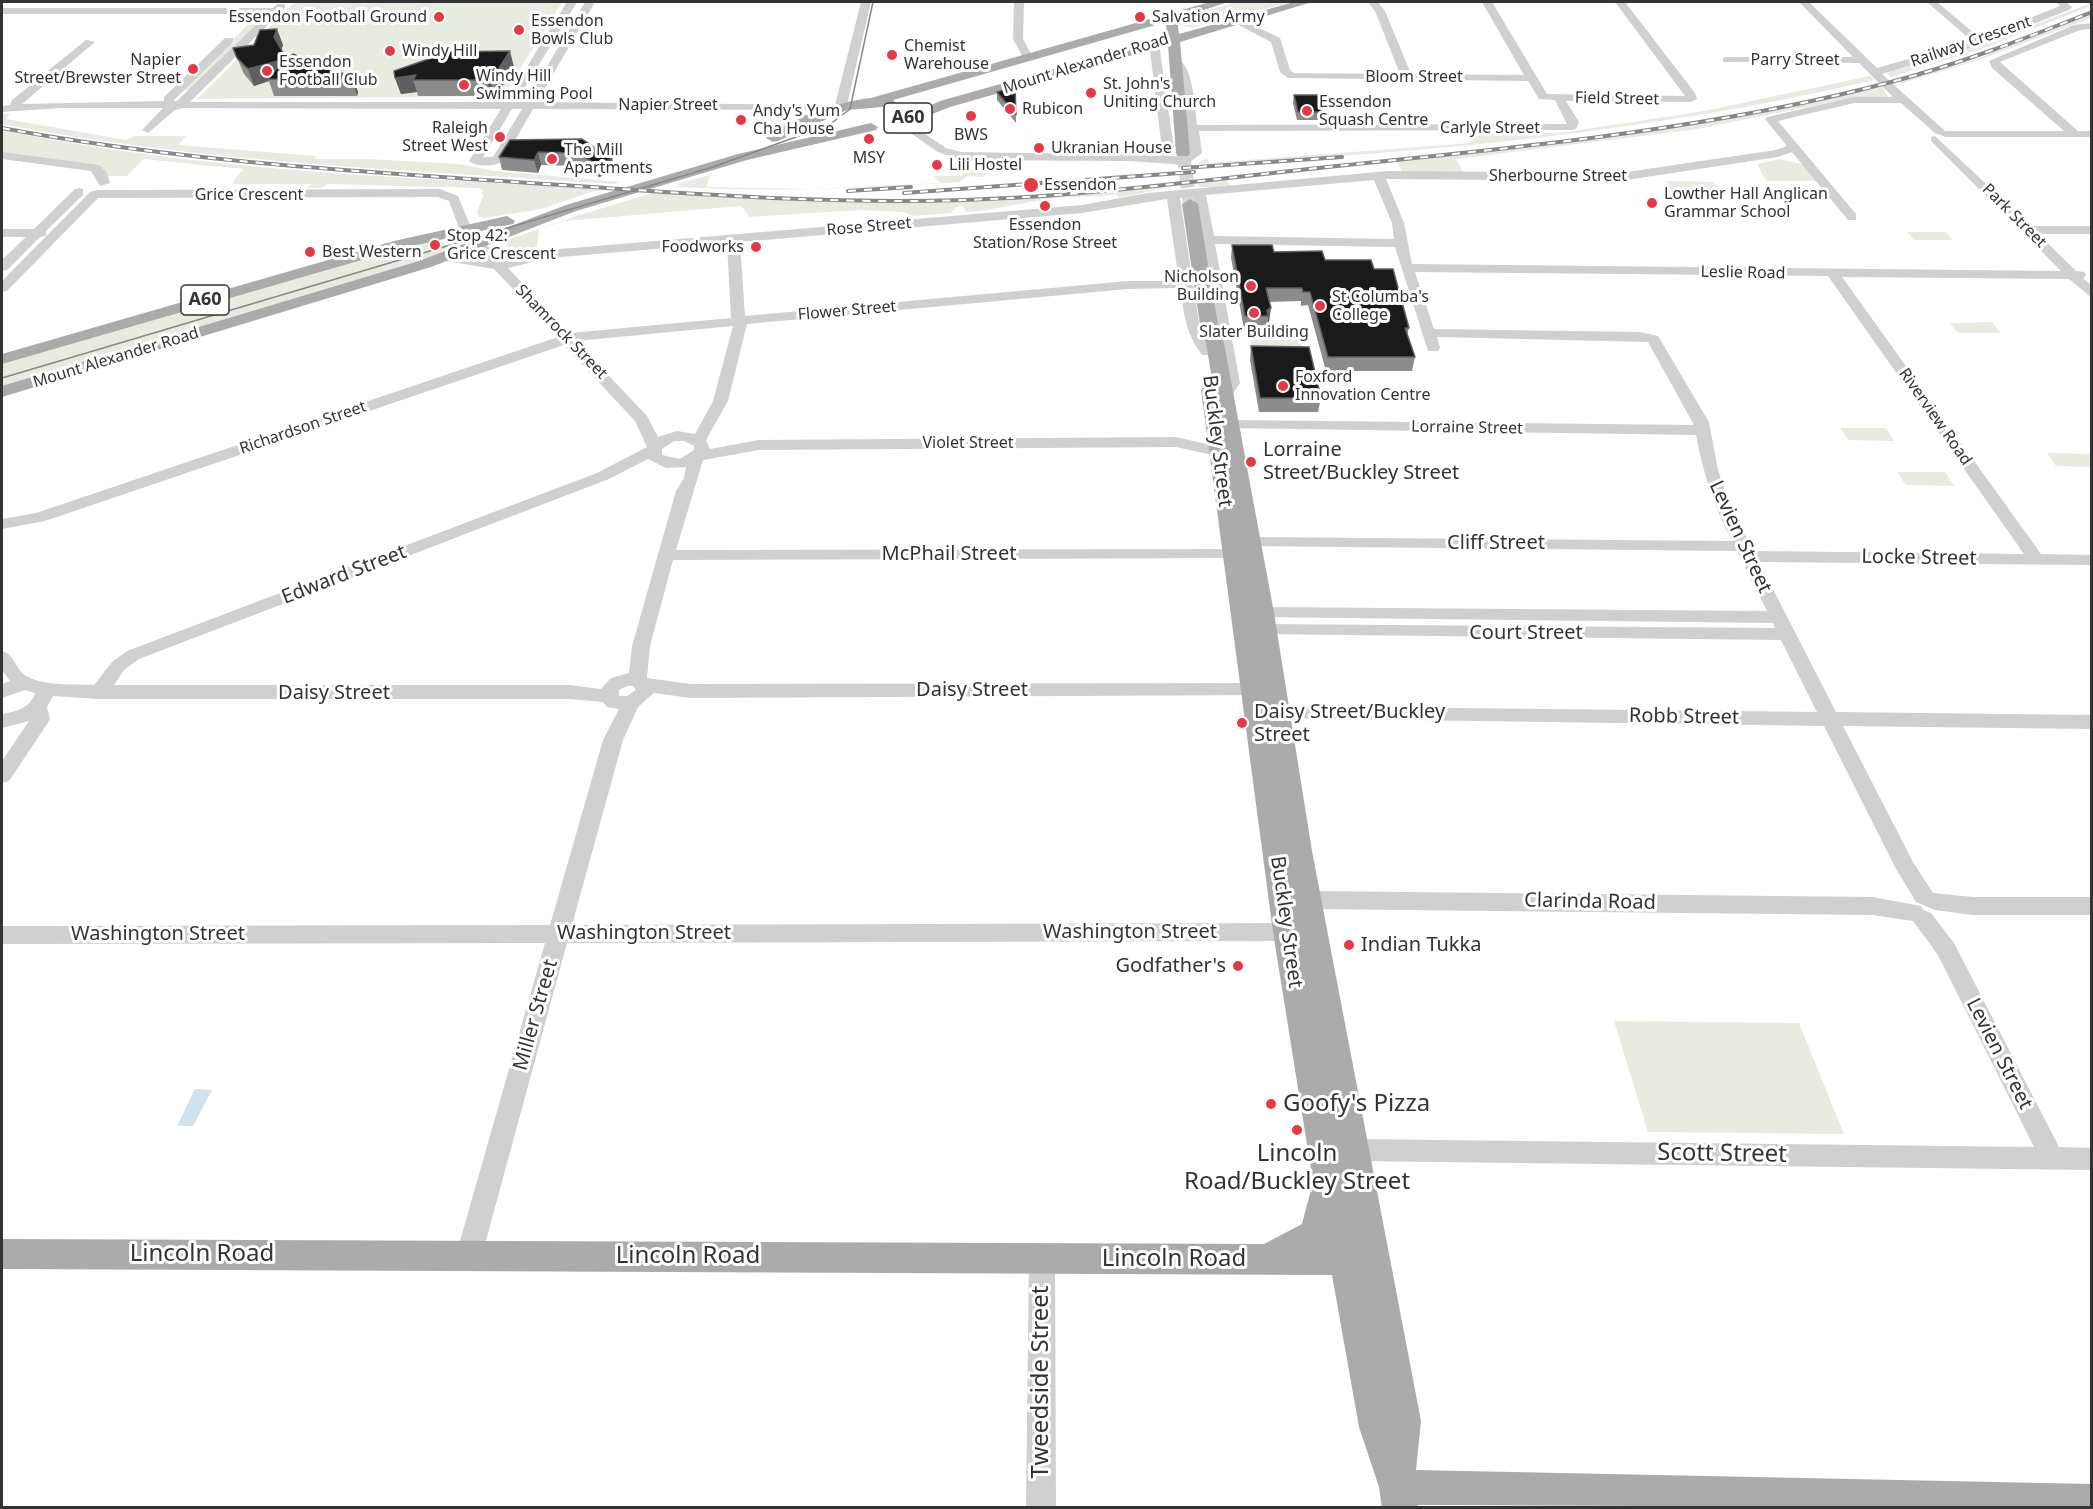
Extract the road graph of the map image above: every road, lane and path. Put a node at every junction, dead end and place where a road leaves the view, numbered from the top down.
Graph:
1 (268, 2) edge
2 (285, 2) edge
3 (572, 2) edge
4 (590, 2) edge
5 (866, 2) edge
6 (877, 2) edge
7 (1019, 2) edge
8 (1169, 2) edge
9 (1222, 2) edge
10 (1306, 2) edge
11 (1372, 2) edge
12 (1487, 2) edge
13 (1620, 2) edge
14 (1804, 2) edge
15 (1932, 2) edge
16 (1153, 4) dead end
17 (2064, 4) edge
18 (2, 11) edge
19 (258, 11) junction
20 (276, 11) junction
21 (1171, 15) junction
22 (1155, 20) junction
23 (1236, 21) junction
24 (2091, 26) edge
25 (1175, 37) junction
26 (90, 42) dead end
27 (1158, 42) junction
28 (1979, 42) junction
29 (1028, 57) junction
30 (1728, 60) dead end
31 (1862, 60) junction
32 (1178, 62) junction
33 (1874, 72) junction
34 (1407, 77) junction
35 (1531, 78) junction
36 (956, 79) junction
37 (982, 95) junction
38 (1560, 99) junction
39 (1901, 100) junction
40 (868, 101) junction
41 (1178, 102) junction
42 (2, 103) edge
43 (19, 104) junction
44 (174, 105) junction
45 (509, 105) junction
46 (530, 105) junction
47 (838, 107) junction
48 (812, 120) junction
49 (900, 121) junction
50 (871, 127) junction
51 (1192, 128) junction
52 (148, 130) dead end
53 (2075, 134) junction
54 (2091, 134) edge
55 (1940, 135) junction
56 (1793, 145) junction
57 (1183, 153) tunnel mouth
58 (1778, 153) junction
59 (2, 156) edge
60 (1149, 159) junction
61 (1805, 161) junction
62 (720, 163) junction
63 (81, 167) junction
64 (1379, 176) junction
65 (101, 189) junction
66 (79, 191) junction
67 (1173, 195) junction
68 (1193, 197) junction
69 (572, 208) junction
70 (1852, 217) dead end
71 (466, 230) junction
72 (2032, 230) junction
73 (2091, 230) edge
74 (2, 233) edge
75 (35, 233) junction
76 (56, 233) junction
77 (733, 239) junction
78 (1208, 240) junction
79 (1401, 243) junction
80 (479, 244) junction
81 (445, 257) junction
82 (497, 263) junction
83 (2, 267) edge
84 (1407, 268) junction
85 (1833, 274) junction
86 (1185, 281) junction
87 (2086, 284) edge
88 (2, 288) edge
89 (740, 320) junction
90 (1210, 331) junction
91 (567, 338) junction
92 (1207, 352) junction
93 (2, 359) edge
94 (2, 392) edge
95 (1225, 395) junction
96 (642, 418) junction
97 (1223, 428) junction
98 (1703, 430) junction
99 (677, 436) junction
100 (1176, 442) junction
101 (654, 449) junction
102 (698, 449) junction
103 (1218, 451) junction
104 (673, 464) junction
105 (603, 476) junction
106 (684, 491) junction
107 (39, 517) junction
108 (2, 524) edge
109 (2, 536) edge
110 (1241, 548) junction
111 (1744, 551) junction
112 (667, 555) junction
113 (2037, 560) junction
114 (2091, 560) edge
115 (1778, 617) junction
116 (1264, 621) junction
117 (1787, 634) junction
118 (2, 657) edge
119 (22, 684) junction
120 (626, 691) junction
121 (2, 692) edge
122 (99, 692) junction
123 (40, 700) junction
124 (1265, 702) junction
125 (1830, 719) junction
126 (2, 721) edge
127 (2091, 722) edge
128 (2, 729) edge
129 (2, 739) edge
130 (2, 776) edge
131 (1282, 900) junction
132 (1309, 900) junction
133 (2091, 906) edge
134 (1924, 907) junction
135 (1286, 932) junction
136 (1315, 932) junction
137 (560, 933) junction
138 (2, 935) edge
139 (1299, 1016) junction
140 (1330, 1016) junction
141 (1353, 1150) junction
142 (2052, 1158) junction
143 (2091, 1159) edge
144 (1324, 1163) junction
145 (2, 1254) edge
146 (469, 1255) junction
147 (1042, 1257) junction
148 (1266, 1259) junction
149 (1360, 1260) junction
150 (1399, 1497) edge
151 (2091, 1502) edge
152 (1041, 1508) edge

1 - 19 street
2 - 20 street
3 - 45 street
4 - 46 street
5 - 47 street
6 - 40 street
7 - 29 street
8 - 21 main road
9 - 21 main road, Mount Alexander Road / A60
10 - 23 main road, Mount Alexander Road / A60
11 - 34 street
12 - 35 street
13 - 38 street, Field Street
14 - 31 street, Park Street
15 - 28 street
16 - 22 main road
17 - 28 street, Railway Crescent
18 - 19 street
19 - 20 street
19 - 44 street
20 - 44 street
21 - 22 main road, Mount Alexander Road / A60
21 - 25 main road
22 - 27 main road
22 - 29 main road, Mount Alexander Road / A60
23 - 25 main road, Mount Alexander Road / A60
23 - 34 street, Bloom Street
24 - 53 street
25 - 27 main road, Mount Alexander Road / A60
25 - 32 main road
26 - 43 street
27 - 37 main road, Mount Alexander Road / A60
27 - 41 main road
27 - 60 street
28 - 33 street, Railway Crescent
29 - 36 main road, Mount Alexander Road / A60
30 - 31 street, Parry Street
31 - 33 street, Park Street
32 - 41 main road
32 - 51 street
33 - 39 street, Park Street
34 - 35 street, Bloom Street
35 - 38 street, Field Street
36 - 37 main road
36 - 40 main road, Mount Alexander Road / A60
37 - 49 main road, Mount Alexander Road / A60
38 - 51 street, Carlyle Street
39 - 55 street, Park Street
39 - 56 street
40 - 47 main road, A60
40 - 49 main road, A60
41 - 57 main road
42 - 43 street, Napier Street
43 - 44 street, Napier Street
44 - 45 street, Napier Street
44 - 52 street
45 - 46 street, Napier Street
45 - 46 street
46 - 47 street, Napier Street
47 - 48 main road, A60
48 - 50 main road, A60
48 - 62 main road, Mount Alexander Road / A60
49 - 50 main road, A60
49 - 60 street
50 - 62 main road, Mount Alexander Road / A60
51 - 60 street
53 - 54 street
53 - 55 street
55 - 72 street, Park Street
56 - 58 street, Sherbourne Street
56 - 61 street
58 - 61 street
58 - 64 street, Sherbourne Street
59 - 63 street
61 - 70 street
62 - 69 main road, Mount Alexander Road / A60
63 - 65 street
63 - 66 street
64 - 68 street, Sherbourne Street
64 - 79 street
65 - 66 street, Grice Crescent
65 - 71 street, Grice Crescent
65 - 76 street
66 - 75 street
67 - 68 street, Rose Street
67 - 77 street, Rose Street
67 - 86 street, Buckley Street
68 - 78 street, Buckley Street
68 - 90 main road, Buckley Street
69 - 71 main road, Mount Alexander Road / A60
69 - 80 main road, Mount Alexander Road / A60
71 - 80 main road
71 - 93 main road, Mount Alexander Road / A60
72 - 73 street
72 - 87 street, Park Street
74 - 75 street
75 - 76 street
75 - 83 street
76 - 88 street
77 - 82 street, Rose Street
77 - 89 street, Miller Street
78 - 79 street
78 - 95 street, Buckley Street
79 - 84 street
80 - 81 main road, Mount Alexander Road / A60
80 - 82 street, Shamrock Street
81 - 82 street
81 - 94 main road, Mount Alexander Road / A60
82 - 91 street, Shamrock Street
84 - 85 street, Leslie Road
84 - 98 street, Levien Street
85 - 87 street, Leslie Road
85 - 113 street, Riverview Road
86 - 89 street, Flower Street
86 - 92 street, Buckley Street
89 - 91 street, Flower Street
89 - 102 street, Miller Street
90 - 92 main road, Buckley Street
90 - 95 main road, Buckley Street
91 - 96 street, Shamrock Street
91 - 107 street, Richardson Street
92 - 97 main road, Buckley Street
95 - 97 main road, Buckley Street
96 - 99 street, Shamrock Street
96 - 101 street, Shamrock Street
97 - 98 street, Lorraine Street
97 - 100 street, Violet Street
97 - 103 main road, Buckley Street
97 - 110 main road, Buckley Street
98 - 111 street, Levien Street
99 - 101 street, Edward Street
99 - 102 street, Shamrock Street
100 - 102 street, Violet Street
100 - 103 street, Violet Street
101 - 104 street
101 - 105 street, Edward Street
102 - 104 street, Violet Street
102 - 106 street, Miller Street
103 - 110 main road, Buckley Street
104 - 105 street, Edward Street
104 - 106 street
105 - 122 street, Edward Street
106 - 112 street, Miller Street
107 - 108 street, Richardson Street
107 - 109 street, Richardson Street
110 - 111 street, Cliff Street
110 - 112 street, McPhail Street
110 - 116 main road, Buckley Street
110 - 124 main road, Buckley Street
111 - 113 street, Locke Street
111 - 115 street, Levien Street
112 - 120 street, Miller Street
113 - 114 street, Locke Street
115 - 116 street, Court Street
115 - 117 street, Levien Street
116 - 117 street, Court Street
116 - 124 main road, Buckley Street
117 - 125 street, Levien Street
118 - 119 street
119 - 121 street
119 - 123 street
120 - 122 street, Daisy Street
120 - 124 street, Daisy Street
120 - 137 street, Miller Street
122 - 123 street, Daisy Street
123 - 126 street
123 - 130 street
124 - 125 street, Robb Street
124 - 131 main road, Buckley Street
124 - 132 main road, Buckley Street
125 - 127 street, Robb Street
125 - 134 street, Levien Street
128 - 129 street
131 - 132 main road
131 - 135 main road, Buckley Street
132 - 134 street, Clarinda Road
132 - 136 main road, Buckley Street
133 - 134 street, Clarinda Road
134 - 142 street, Levien Street
135 - 136 main road
135 - 137 street, Washington Street
135 - 139 main road, Buckley Street
136 - 140 main road, Buckley Street
137 - 138 street, Washington Street
137 - 146 street, Miller Street
139 - 140 main road
139 - 144 main road, Buckley Street
140 - 141 main road, Buckley Street
141 - 142 street, Scott Street
141 - 144 main road
141 - 149 main road, Buckley Street
142 - 143 street, Scott Street
144 - 148 main road
144 - 149 main road, Buckley Street
145 - 146 main road, Lincoln Road
146 - 147 main road, Lincoln Road
147 - 148 main road, Lincoln Road
147 - 152 street, Tweedside Street
148 - 149 main road, Lincoln Road
149 - 150 main road, Buckley Street
150 - 151 main road

